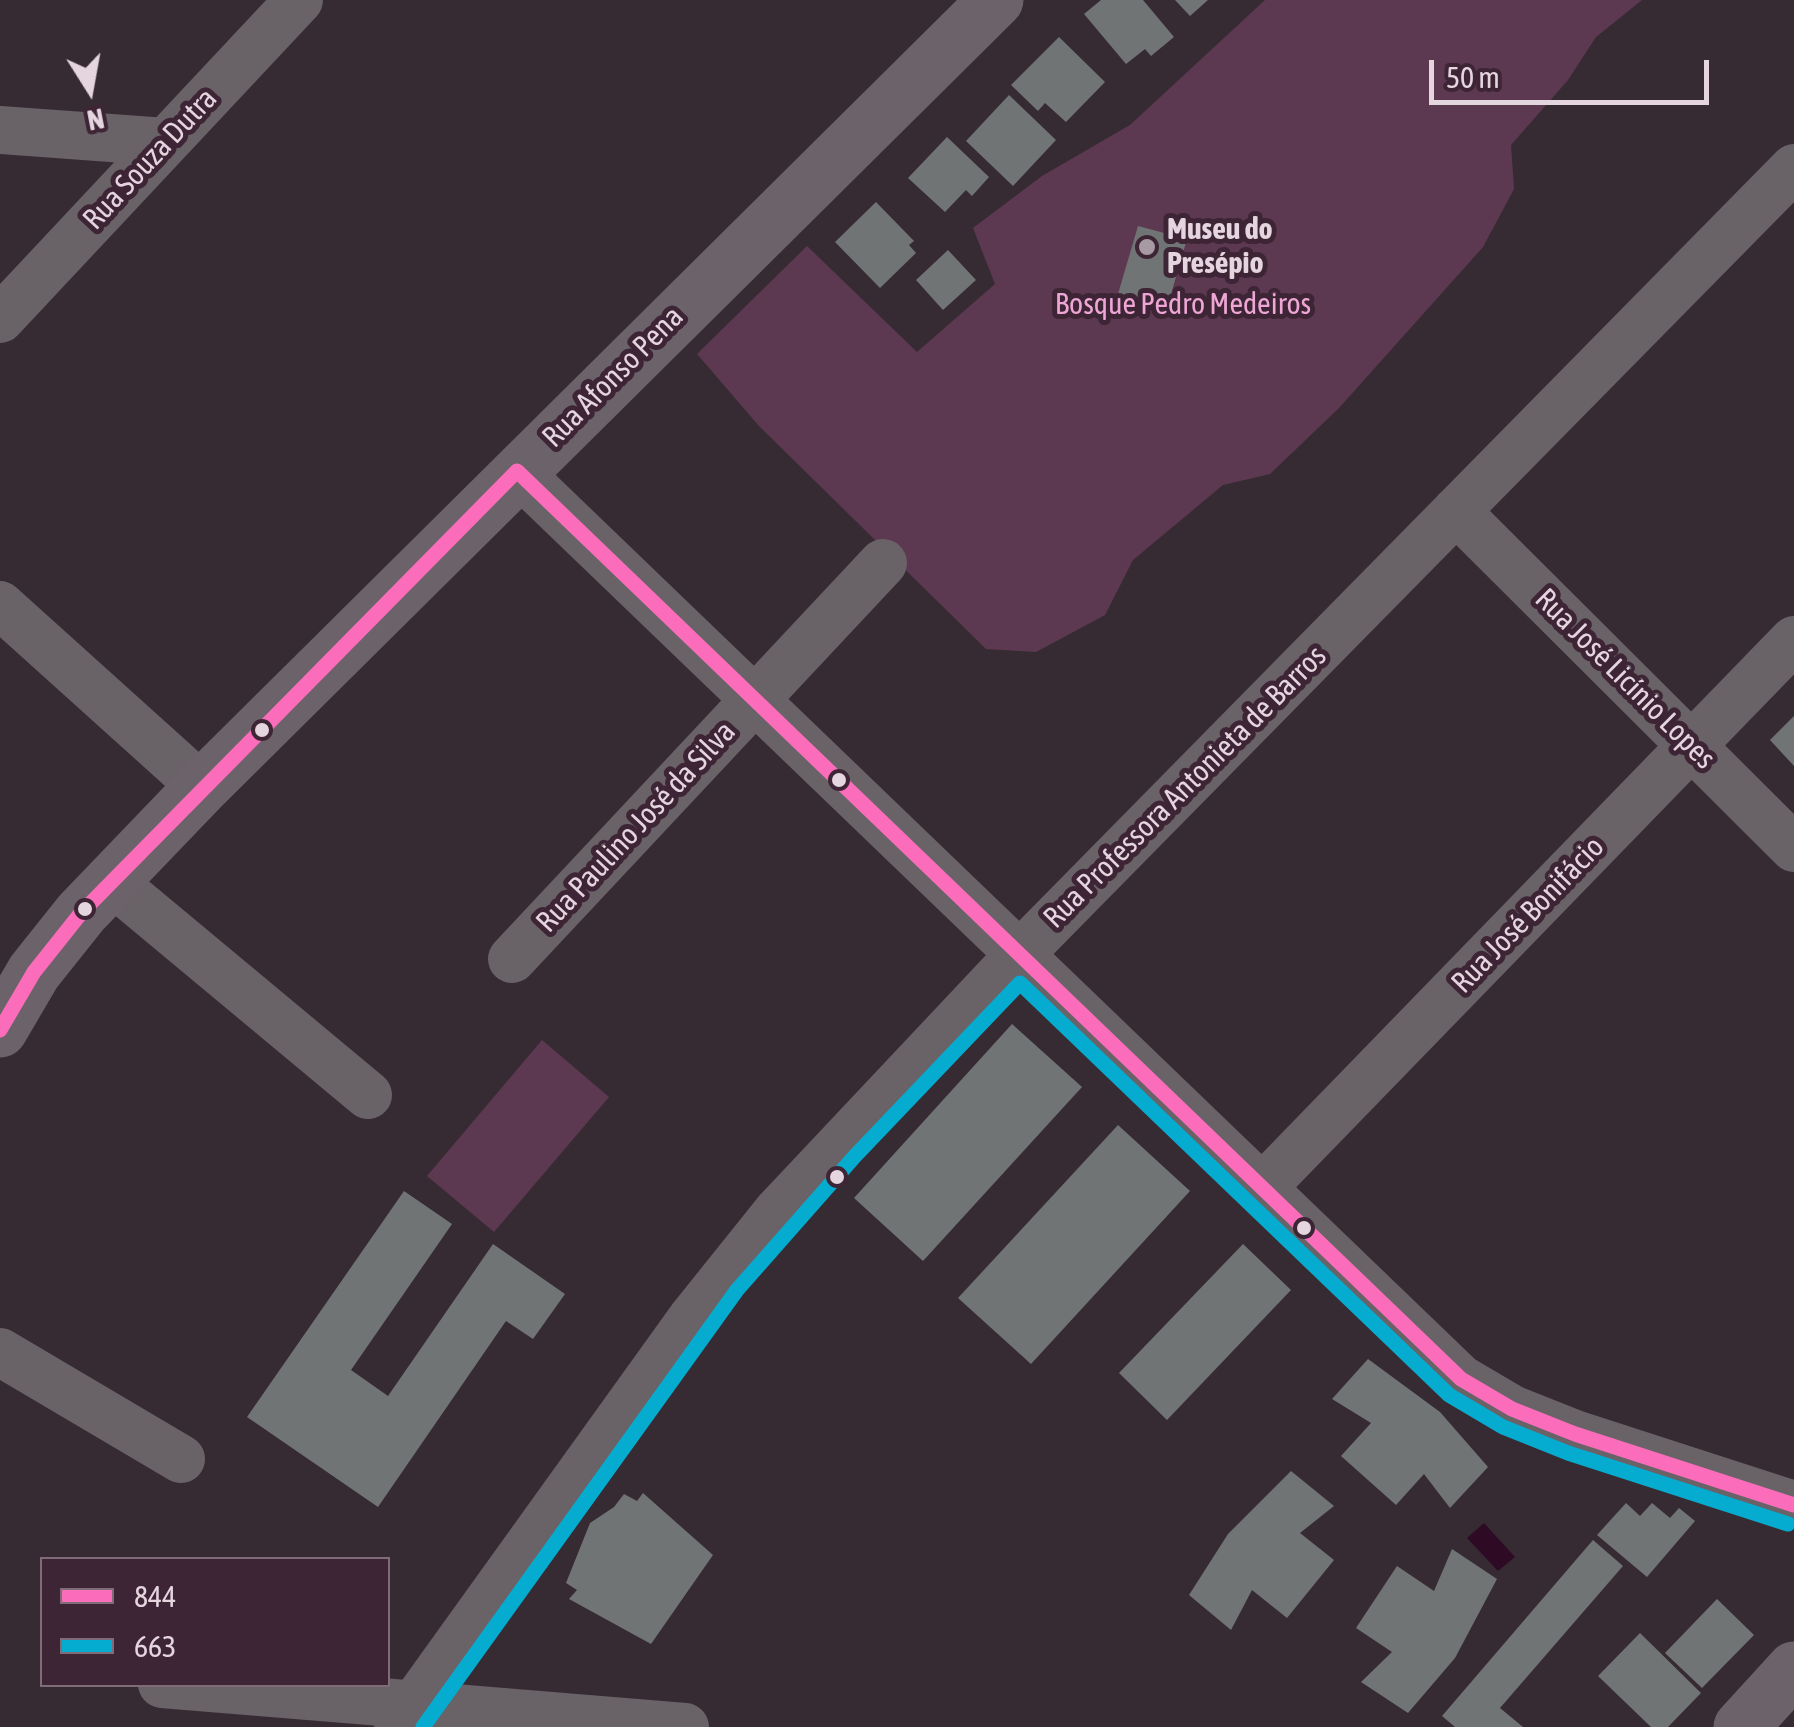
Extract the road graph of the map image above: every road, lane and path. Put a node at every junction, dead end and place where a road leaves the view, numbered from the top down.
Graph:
1 (299, 0) edge
2 (996, 0) edge
3 (0, 130) edge
4 (166, 142) junction
5 (1794, 168) edge
6 (0, 319) edge
7 (518, 471) junction
8 (1456, 511) junction
9 (883, 564) dead end
10 (0, 606) edge
11 (1794, 640) edge
12 (754, 700) junction
13 (1692, 746) junction
14 (202, 787) junction
15 (1794, 848) edge
16 (112, 882) junction
17 (1019, 955) junction
18 (512, 960) dead end
19 (0, 1030) edge
20 (368, 1094) dead end
21 (1261, 1189) junction
22 (0, 1352) edge
23 (181, 1458) dead end
24 (1794, 1505) edge
25 (1794, 1669) edge
26 (186, 1687) edge
27 (406, 1714) edge
28 (685, 1727) edge
29 (1741, 1727) edge

1 - 4 street, Rua Souza Dutra
2 - 7 main road, Rua Afonso Pena
3 - 4 street
4 - 6 street, Rua Souza Dutra
5 - 8 street, Rua Professora Antonieta de Barros
7 - 12 street
7 - 14 main road, Rua Afonso Pena
8 - 13 street, Rua José Licínio Lopes
8 - 17 street, Rua Professora Antonieta de Barros
9 - 12 street, Rua Paulino José da Silva
10 - 14 street
11 - 13 street, Rua José Bonifácio
12 - 17 street
12 - 18 street, Rua Paulino José da Silva
13 - 15 street, Rua José Licínio Lopes
13 - 21 street, Rua José Bonifácio
14 - 16 main road, Rua Afonso Pena
16 - 19 main road, Rua Afonso Pena
16 - 20 street
17 - 21 street
17 - 27 street, Rua Professora Antonieta de Barros
21 - 24 street
22 - 23 street
25 - 29 main road
26 - 27 street
27 - 28 street

